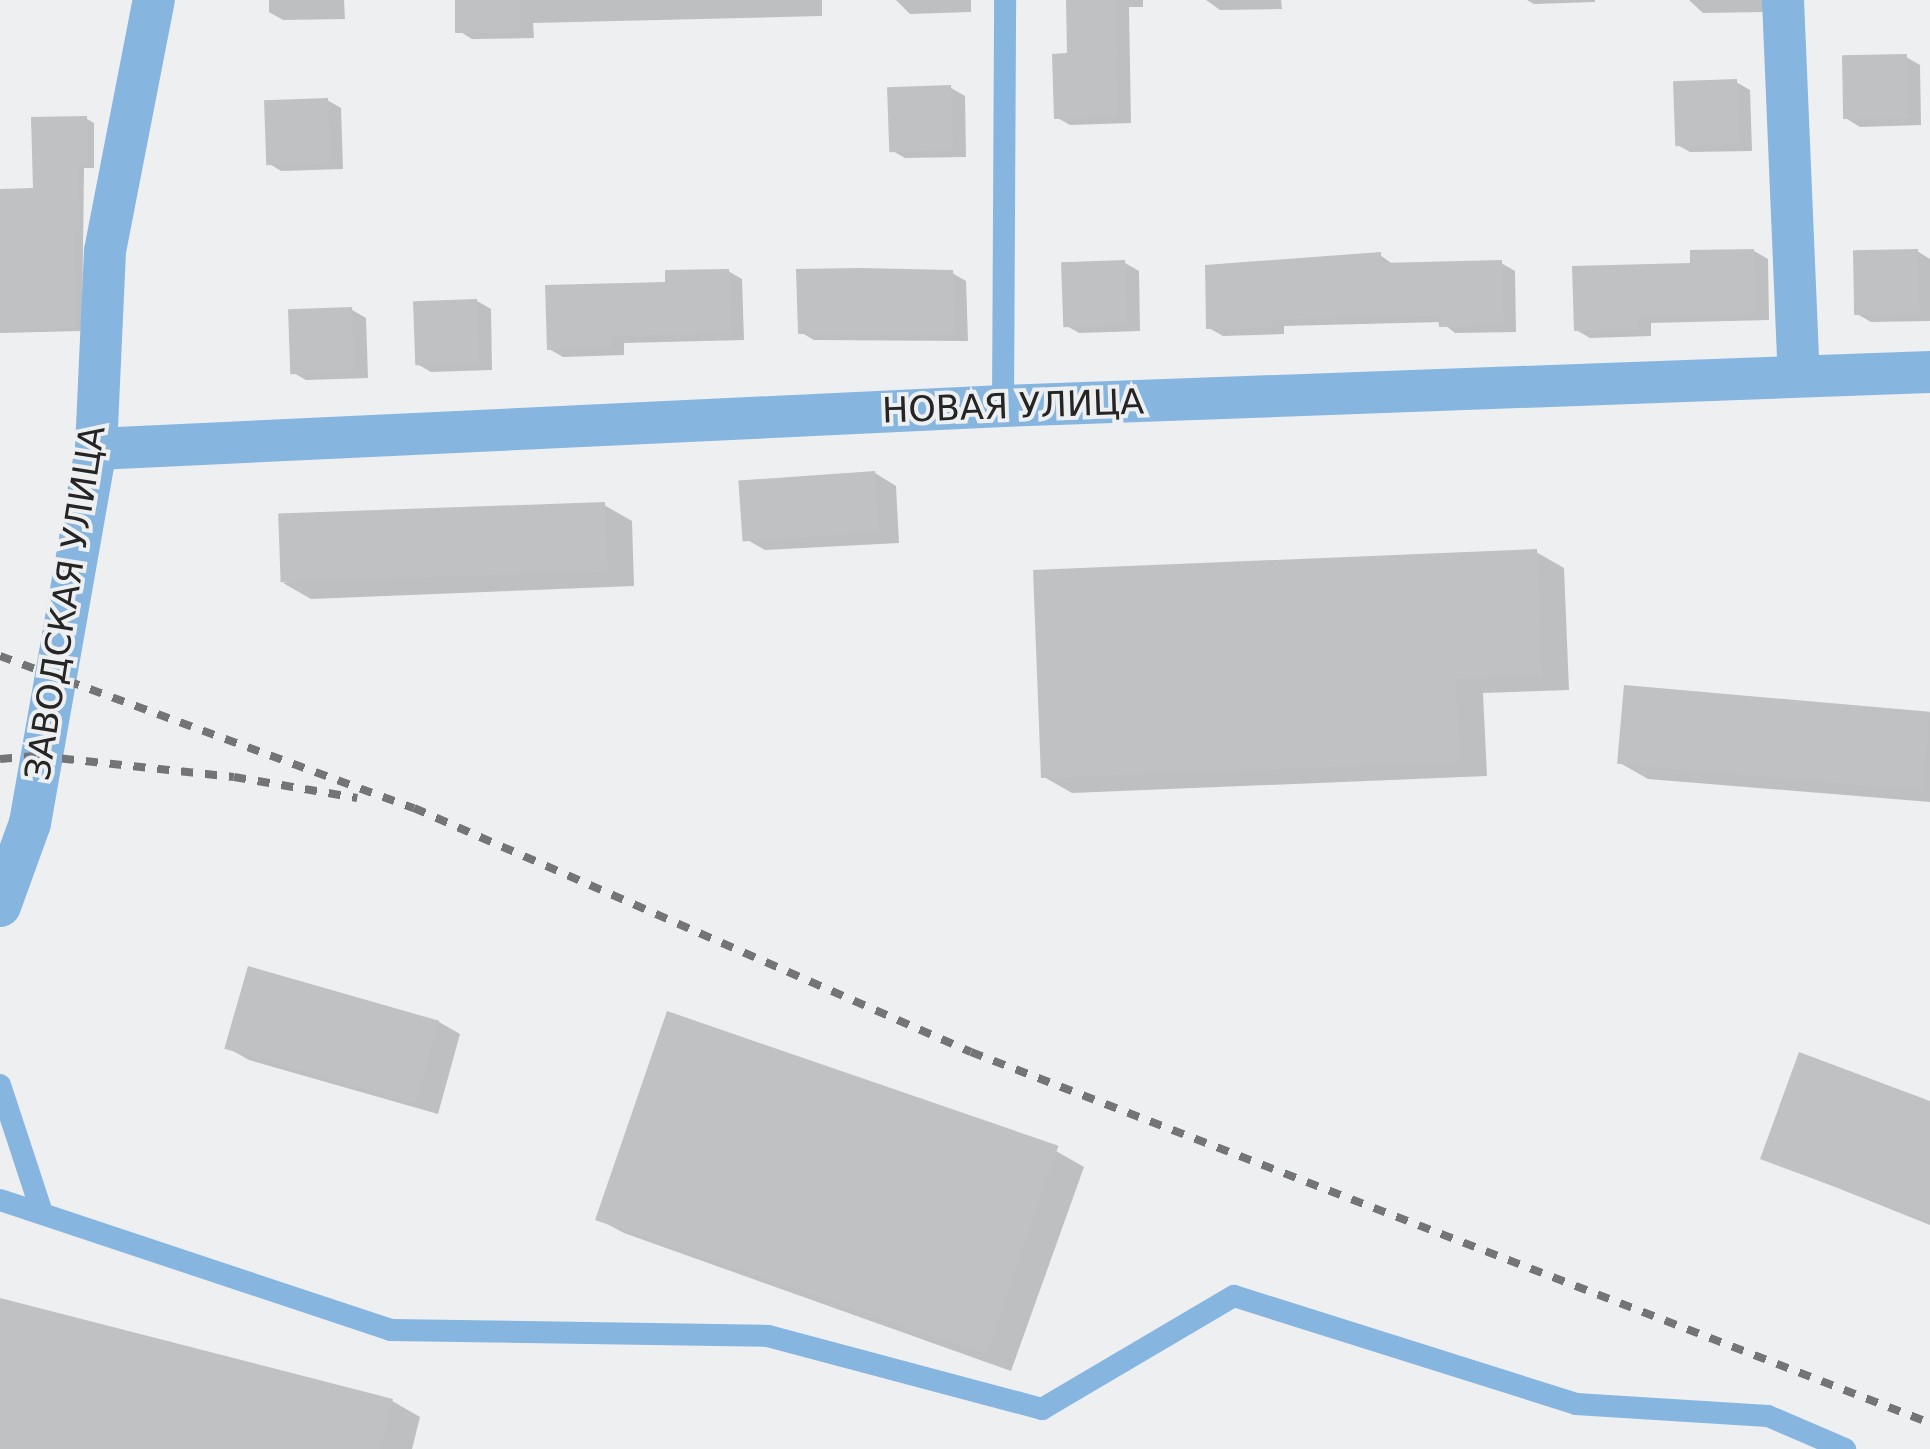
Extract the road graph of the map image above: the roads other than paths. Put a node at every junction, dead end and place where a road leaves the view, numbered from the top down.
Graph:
1 (154, 0) edge
2 (1005, 0) edge
3 (1783, 0) edge
4 (1930, 372) edge
5 (1799, 374) junction
6 (1004, 406) junction
7 (96, 448) junction
8 (0, 906) edge
9 (0, 1086) edge
10 (0, 1200) edge
11 (42, 1214) junction
12 (1844, 1449) edge

1 - 7 street, ЗАВОДСКАЯ УЛИЦА
2 - 6 lane
3 - 5 street
4 - 5 street, НОВАЯ УЛИЦА
5 - 6 street, НОВАЯ УЛИЦА
6 - 7 street, НОВАЯ УЛИЦА
7 - 8 street, ЗАВОДСКАЯ УЛИЦА
9 - 11 lane
10 - 11 lane
11 - 12 lane

